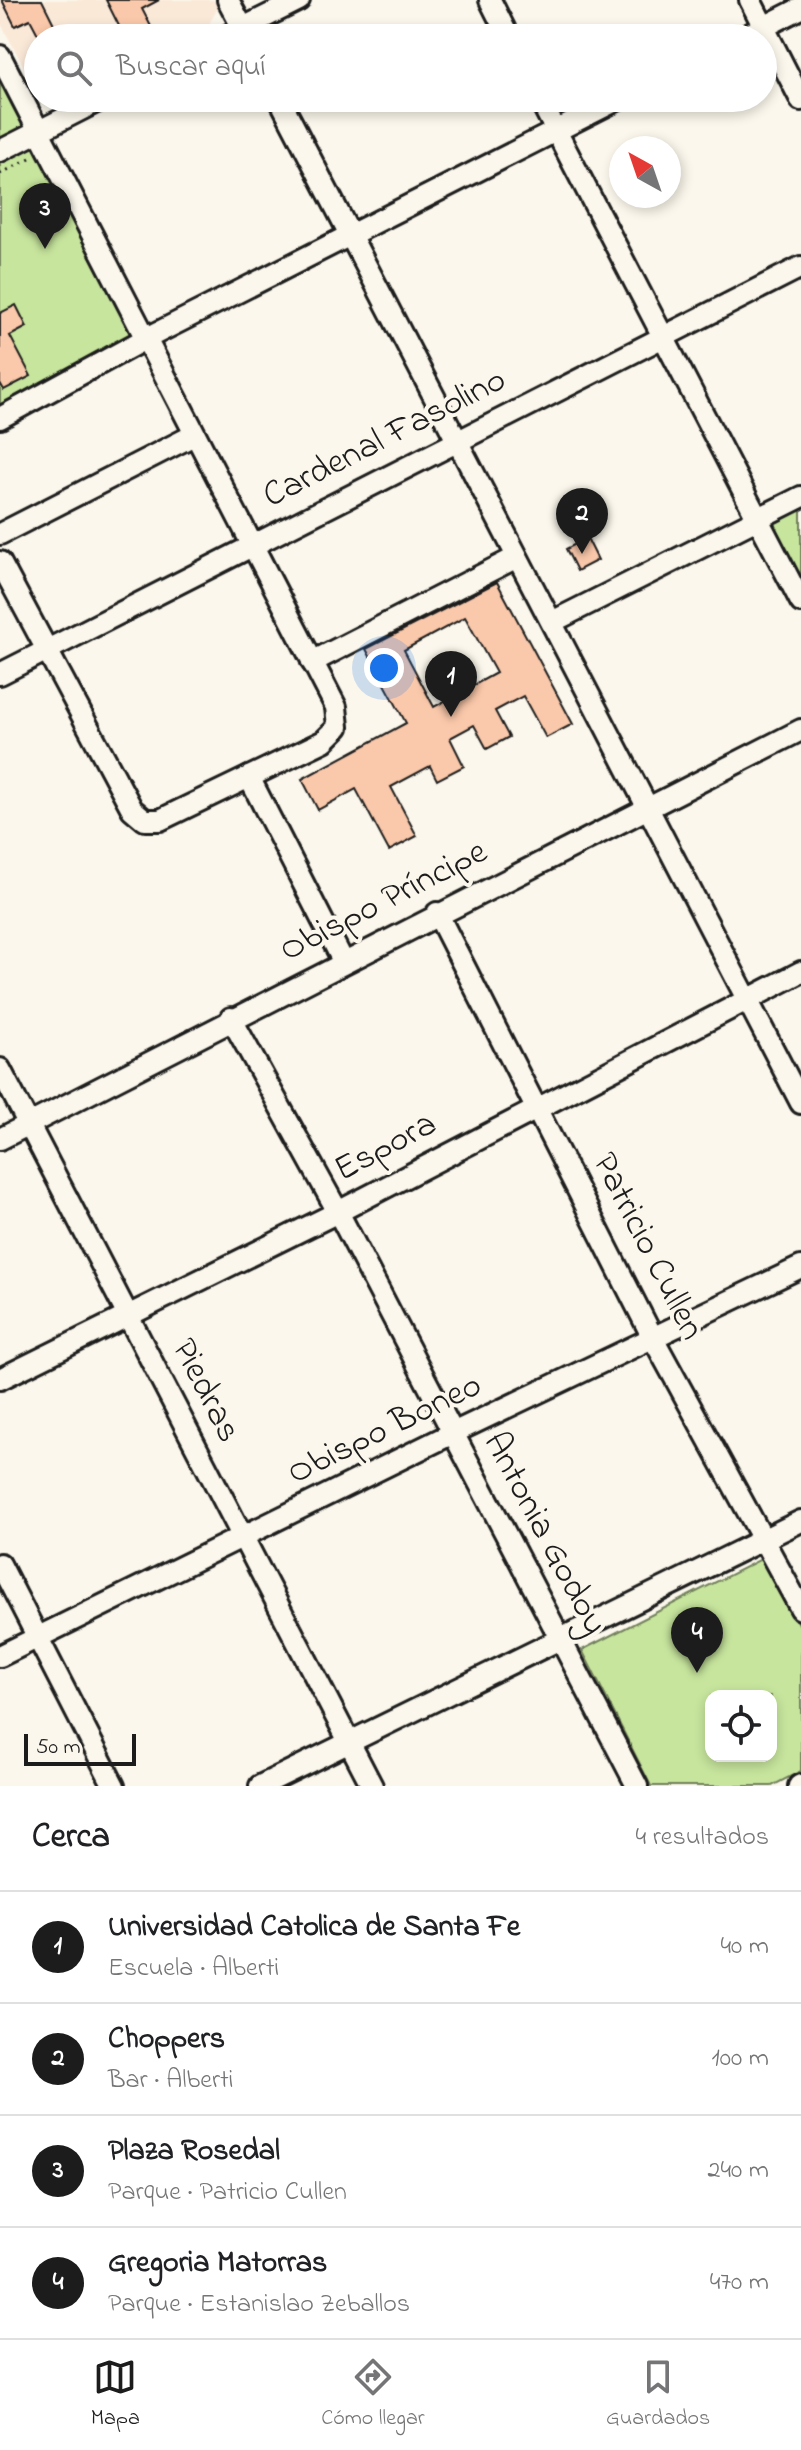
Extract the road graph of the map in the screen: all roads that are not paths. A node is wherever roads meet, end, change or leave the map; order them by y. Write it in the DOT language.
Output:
graph roads {
  1 [pos="228,0"];
  2 [pos="299,0"];
  3 [pos="490,0"];
  4 [pos="750,0"];
  5 [pos="801,8"];
  6 [pos="240,24"];
  7 [pos="260,24"];
  8 [pos="502,24"];
  9 [pos="762,24"];
  10 [pos="769,24"];
  11 [pos="777,54"];
  12 [pos="0,56"];
  13 [pos="801,100"];
  14 [pos="24,101"];
  15 [pos="30,112"];
  16 [pos="77,112"];
  17 [pos="286,112"];
  18 [pos="546,112"];
  19 [pos="593,112"];
  20 [pos="556,130"];
  21 [pos="40,131"];
  22 [pos="0,151"];
  23 [pos="351,235"];
  24 [pos="801,267"];
  25 [pos="663,337"];
  26 [pos="145,339"];
  27 [pos="0,418"];
  28 [pos="194,435"];
  29 [pos="456,442"];
  30 [pos="801,497"];
  31 [pos="758,519"];
  32 [pos="0,534"];
  33 [pos="251,544"];
  34 [pos="517,557"];
  35 [pos="0,562"];
  36 [pos="801,602"];
  37 [pos="552,622"];
  38 [pos="47,650"];
  39 [pos="312,662"];
  40 [pos="0,674"];
  41 [pos="801,730"];
  42 [pos="249,777"];
  43 [pos="646,807"];
  44 [pos="437,913"];
  45 [pos="343,961"];
  46 [pos="801,972"];
  47 [pos="751,1000"];
  48 [pos="231,1018"];
  49 [pos="0,1069"];
  50 [pos="801,1103"];
  51 [pos="539,1107"];
  52 [pos="29,1124"];
  53 [pos="0,1139"];
  54 [pos="338,1212"];
  55 [pos="801,1267"];
  56 [pos="128,1316"];
  57 [pos="653,1338"];
  58 [pos="0,1379"];
  59 [pos="453,1433"];
  60 [pos="801,1521"];
  61 [pos="243,1538"];
  62 [pos="763,1539"];
  63 [pos="0,1564"];
  64 [pos="801,1609"];
  65 [pos="37,1637"];
  66 [pos="560,1638"];
  67 [pos="0,1656"];
  68 [pos="349,1742"];
  69 [pos="114,1786"];
  70 [pos="260,1786"];
  71 [pos="372,1786"];
  72 [pos="637,1786"];
  1 -- 6 [label="street"];
  2 -- 7 [label="street"];
  3 -- 8 [label="street"];
  4 -- 9 [label="street"];
  5 -- 10 [label="street"];
  11 -- 13 [label="street"];
  12 -- 14 [label="street"];
  15 -- 21 [label="street"];
  16 -- 21 [label="street"];
  17 -- 23 [label="street"];
  18 -- 20 [label="street"];
  19 -- 20 [label="street"];
  20 -- 23 [label="street"];
  20 -- 25 [label="street"];
  21 -- 22 [label="street"];
  21 -- 26 [label="street"];
  23 -- 26 [label="street"];
  23 -- 29 [label="street"];
  24 -- 25 [label="street, Cardenal Fasolino"];
  25 -- 29 [label="street, Cardenal Fasolino"];
  25 -- 31 [label="street"];
  26 -- 27 [label="street"];
  26 -- 28 [label="street"];
  28 -- 32 [label="street"];
  28 -- 33 [label="street"];
  29 -- 33 [label="street, Cardenal Fasolino"];
  29 -- 34 [label="street"];
  30 -- 31 [label="street"];
  31 -- 36 [label="street"];
  31 -- 37 [label="street"];
  33 -- 38 [label="street, Cardenal Fasolino"];
  33 -- 39 [label="street"];
  34 -- 37 [label="street"];
  34 -- 39 [label="street"];
  35 -- 38 [label="street"];
  37 -- 43 [label="street"];
  38 -- 40 [label="street, Cardenal Fasolino"];
  38 -- 42 [label="street"];
  39 -- 42 [label="street"];
  41 -- 43 [label="street, Obispo Príncipe"];
  42 -- 45 [label="street"];
  43 -- 44 [label="street, Obispo Príncipe"];
  43 -- 47 [label="street"];
  44 -- 45 [label="street, Obispo Príncipe"];
  44 -- 51 [label="street, Patricio Cullen"];
  45 -- 48 [label="street, Obispo Príncipe"];
  46 -- 47 [label="street, Espora"];
  47 -- 50 [label="street"];
  47 -- 51 [label="street, Espora"];
  48 -- 52 [label="street, Obispo Príncipe"];
  48 -- 54 [label="street, Antonia Godoy"];
  49 -- 52 [label="street, Piedras"];
  51 -- 54 [label="street, Espora"];
  51 -- 57 [label="street, Patricio Cullen"];
  52 -- 53 [label="street, Obispo Príncipe"];
  52 -- 56 [label="street, Piedras"];
  54 -- 56 [label="street, Espora"];
  54 -- 59 [label="street, Antonia Godoy"];
  55 -- 57 [label="street, Obispo Boneo"];
  56 -- 58 [label="street, Espora"];
  56 -- 61 [label="street, Piedras"];
  57 -- 59 [label="street, Obispo Boneo"];
  57 -- 62 [label="street, Patricio Cullen"];
  59 -- 61 [label="street, Obispo Boneo"];
  59 -- 66 [label="street, Antonia Godoy"];
  60 -- 62 [label="street"];
  61 -- 65 [label="street, Obispo Boneo"];
  61 -- 68 [label="street, Piedras"];
  62 -- 64 [label="street, Patricio Cullen"];
  62 -- 66 [label="street"];
  63 -- 65 [label="street"];
  65 -- 67 [label="street, Obispo Boneo"];
  65 -- 69 [label="street"];
  66 -- 68 [label="street"];
  66 -- 72 [label="street, Antonia Godoy"];
  68 -- 70 [label="street"];
  68 -- 71 [label="street, Piedras"];
}
